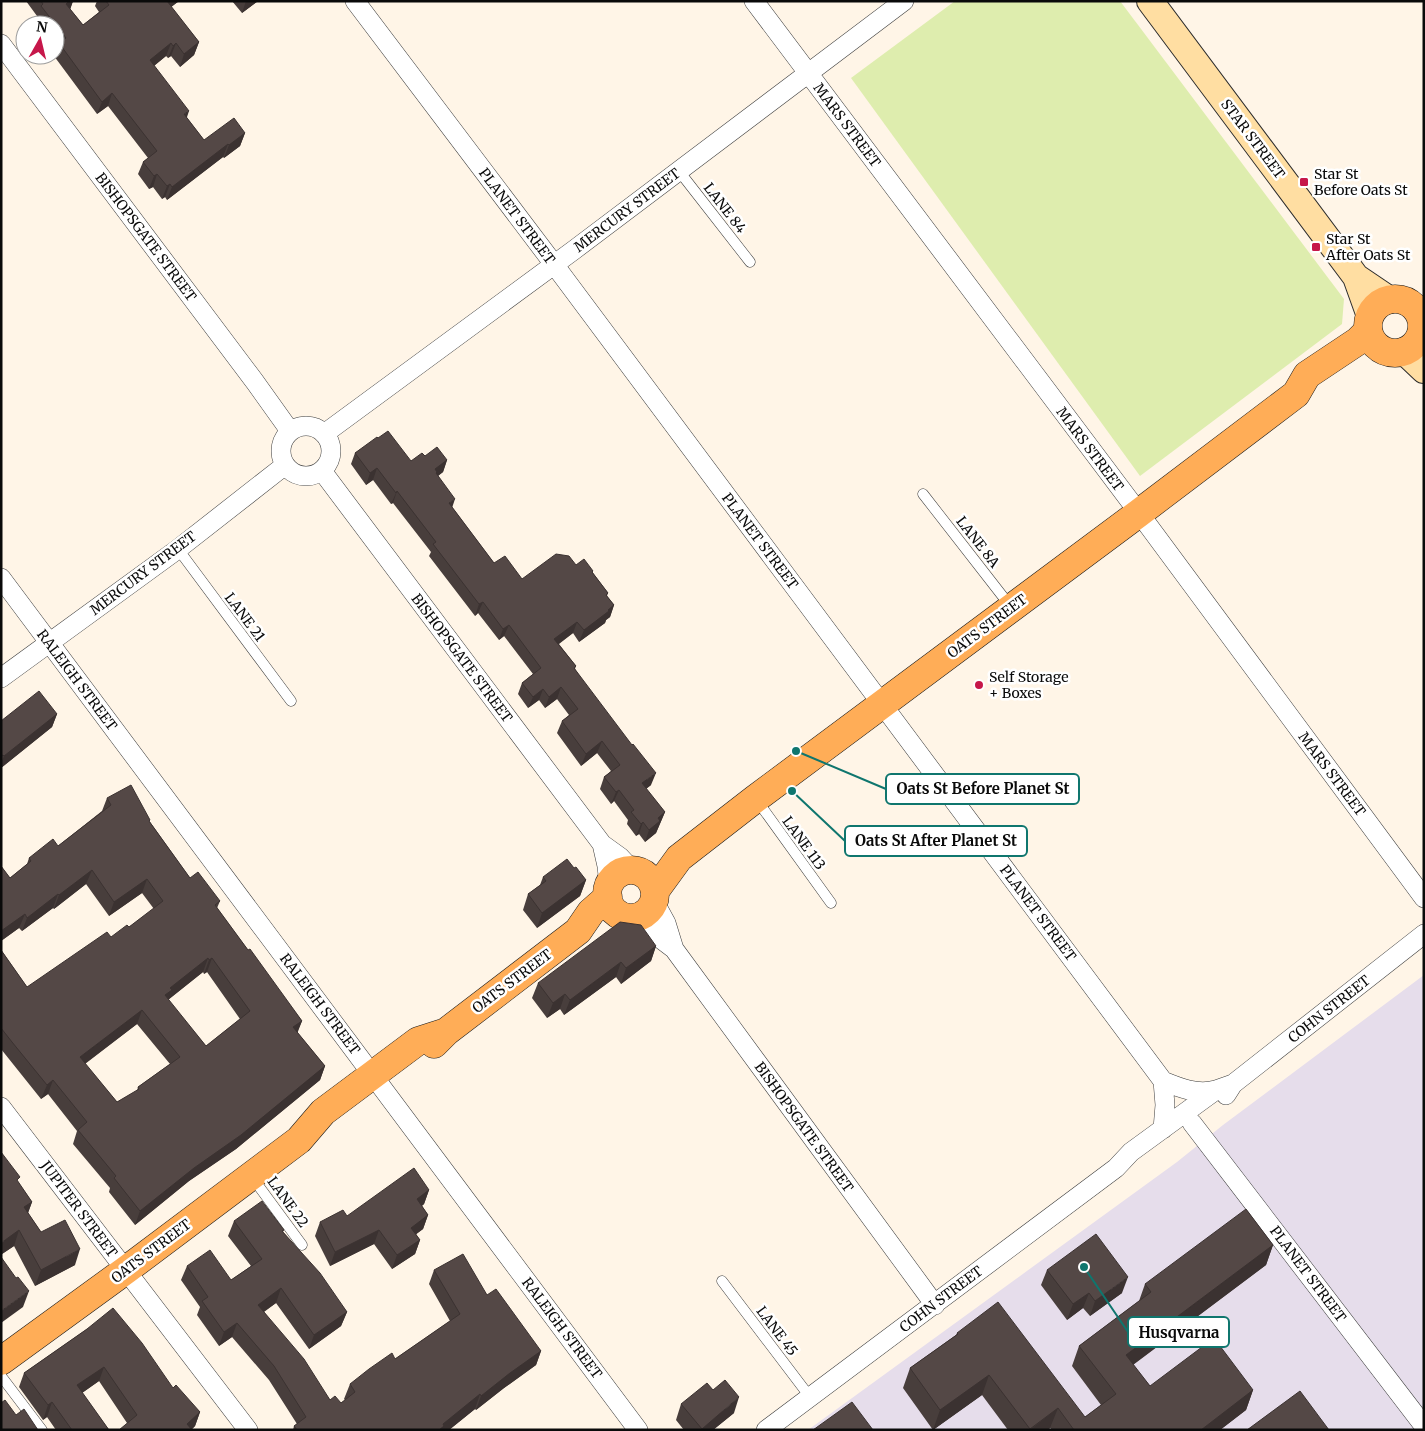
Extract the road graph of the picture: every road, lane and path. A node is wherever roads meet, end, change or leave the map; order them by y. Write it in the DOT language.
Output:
graph roads {
  1 [pos="355,1"];
  2 [pos="754,1"];
  3 [pos="904,1"];
  4 [pos="1150,1"];
  5 [pos="1,44"];
  6 [pos="808,73"];
  7 [pos="679,170"];
  8 [pos="750,262"];
  9 [pos="553,264"];
  10 [pos="1390,307"];
  11 [pos="1413,341"];
  12 [pos="1424,370"];
  13 [pos="1296,394"];
  14 [pos="290,431"];
  15 [pos="324,434"];
  16 [pos="284,466"];
  17 [pos="322,472"];
  18 [pos="923,494"];
  19 [pos="1139,513"];
  20 [pos="178,548"];
  21 [pos="1,578"];
  22 [pos="1012,607"];
  23 [pos="49,642"];
  24 [pos="1,678"];
  25 [pos="291,701"];
  26 [pos="882,704"];
  27 [pos="755,798"];
  28 [pos="602,844"];
  29 [pos="645,883"];
  30 [pos="1424,898"];
  31 [pos="831,903"];
  32 [pos="617,904"];
  33 [pos="1424,934"];
  34 [pos="674,949"];
  35 [pos="1163,1081"];
  36 [pos="378,1082"];
  37 [pos="1224,1087"];
  38 [pos="1,1106"];
  39 [pos="1192,1122"];
  40 [pos="1163,1129"];
  41 [pos="1116,1168"];
  42 [pos="252,1176"];
  43 [pos="302,1245"];
  44 [pos="126,1270"];
  45 [pos="722,1281"];
  46 [pos="934,1305"];
  47 [pos="1,1361"];
  48 [pos="1,1376"];
  49 [pos="810,1397"];
  50 [pos="1424,1426"];
  51 [pos="42,1430"];
  52 [pos="248,1430"];
  53 [pos="638,1430"];
  54 [pos="766,1430"];
  1 -- 9 [label="street, PLANET STREET"];
  2 -- 6 [label="street, MARS STREET"];
  3 -- 6 [label="street, MERCURY STREET"];
  4 -- 10 [label="street, STAR STREET"];
  5 -- 14 [label="street, BISHOPSGATE STREET"];
  6 -- 7 [label="street, MERCURY STREET"];
  6 -- 19 [label="street, MARS STREET"];
  7 -- 8 [label="lane, LANE 84"];
  7 -- 9 [label="street, MERCURY STREET"];
  9 -- 15 [label="street, MERCURY STREET"];
  9 -- 26 [label="street, PLANET STREET"];
  10 -- 11 [label="main road"];
  10 -- 11 [label="main road"];
  10 -- 13 [label="main road, OATS STREET"];
  11 -- 12 [label="street"];
  11 -- 13 [label="main road, OATS STREET"];
  13 -- 19 [label="main road, OATS STREET"];
  14 -- 15 [label="street"];
  14 -- 16 [label="street"];
  15 -- 17 [label="street"];
  16 -- 17 [label="street"];
  16 -- 20 [label="street, MERCURY STREET"];
  17 -- 28 [label="street, BISHOPSGATE STREET"];
  18 -- 22 [label="lane, LANE 8A"];
  19 -- 22 [label="main road, OATS STREET"];
  19 -- 30 [label="street, MARS STREET"];
  20 -- 23 [label="street, MERCURY STREET"];
  20 -- 25 [label="lane, LANE 21"];
  21 -- 23 [label="street, RALEIGH STREET"];
  22 -- 26 [label="main road, OATS STREET"];
  23 -- 24 [label="street, MERCURY STREET"];
  23 -- 36 [label="street, RALEIGH STREET"];
  26 -- 27 [label="main road, OATS STREET"];
  26 -- 35 [label="street, PLANET STREET"];
  27 -- 29 [label="main road, OATS STREET"];
  27 -- 31 [label="lane, LANE 113"];
  28 -- 29 [label="street, BISHOPSGATE STREET"];
  28 -- 32 [label="street, BISHOPSGATE STREET"];
  29 -- 32 [label="main road"];
  29 -- 32 [label="main road"];
  29 -- 34 [label="street, BISHOPSGATE STREET"];
  32 -- 34 [label="street, BISHOPSGATE STREET"];
  32 -- 36 [label="main road, OATS STREET"];
  33 -- 37 [label="street, COHN STREET"];
  34 -- 46 [label="street, BISHOPSGATE STREET"];
  35 -- 37 [label="street"];
  35 -- 40 [label="street"];
  36 -- 42 [label="main road, OATS STREET"];
  36 -- 53 [label="street, RALEIGH STREET"];
  37 -- 39 [label="street, COHN STREET"];
  37 -- 40 [label="street, COHN STREET"];
  38 -- 44 [label="street, JUPITER STREET"];
  39 -- 41 [label="street, COHN STREET"];
  39 -- 50 [label="street, PLANET STREET"];
  40 -- 41 [label="street, COHN STREET"];
  41 -- 46 [label="street, COHN STREET"];
  42 -- 43 [label="lane, LANE 22"];
  42 -- 44 [label="main road, OATS STREET"];
  44 -- 47 [label="main road, OATS STREET"];
  44 -- 52 [label="street, JUPITER STREET"];
  45 -- 49 [label="lane, LANE 45"];
  46 -- 49 [label="street, COHN STREET"];
  48 -- 51 [label="lane"];
  49 -- 54 [label="street, COHN STREET"];
}
